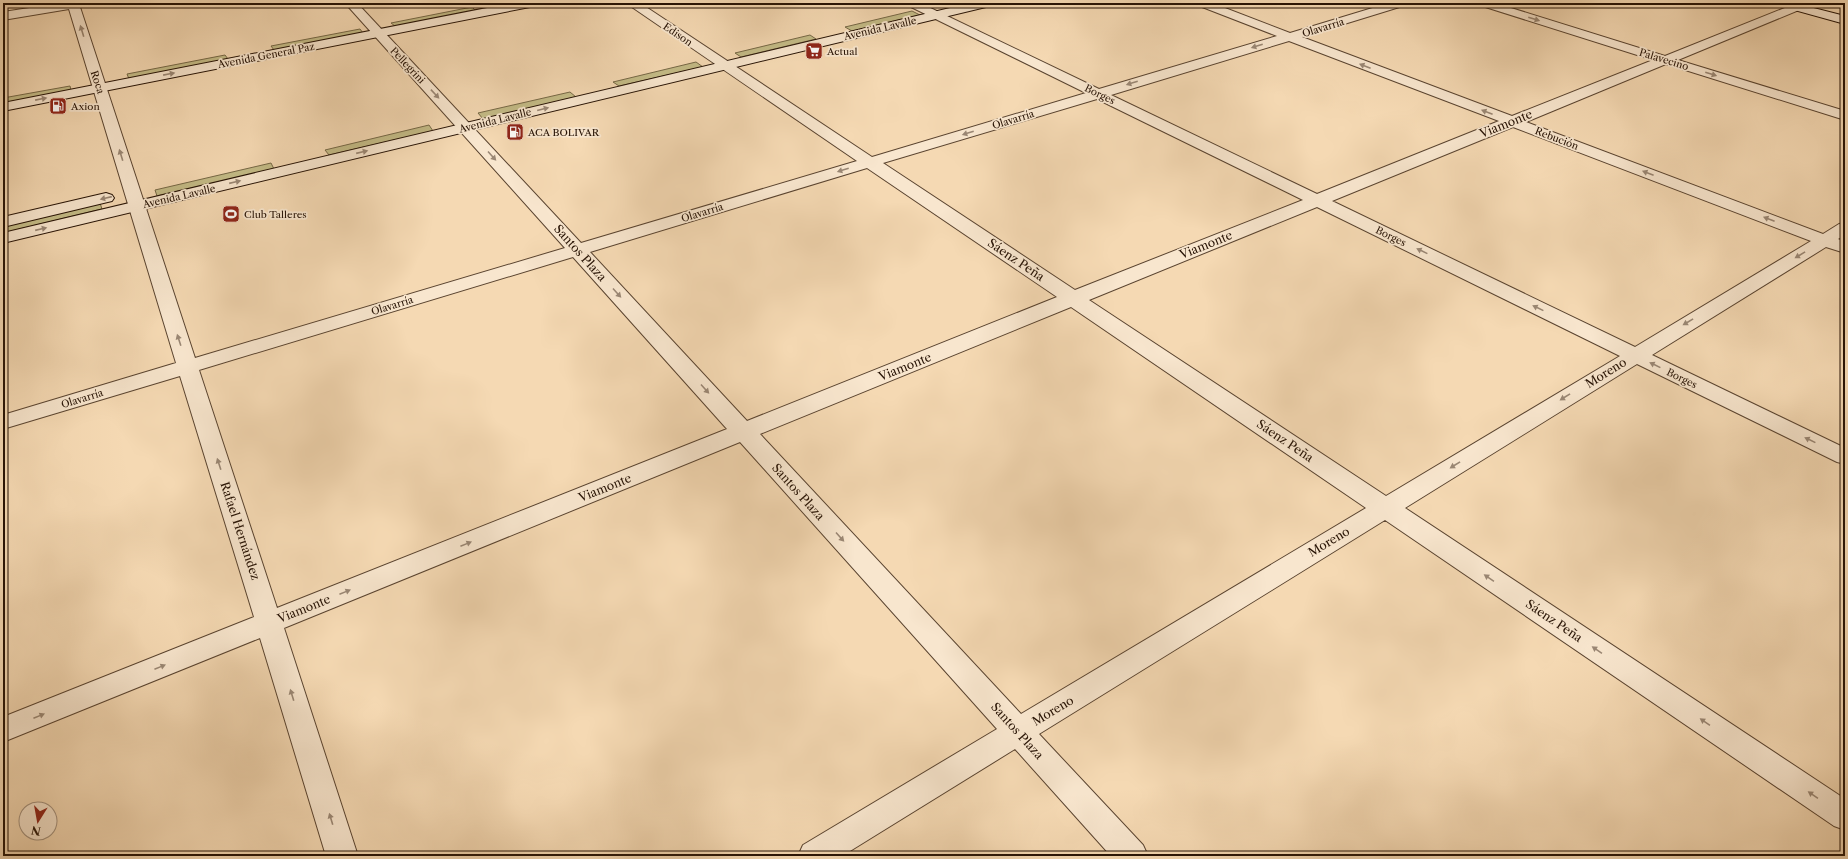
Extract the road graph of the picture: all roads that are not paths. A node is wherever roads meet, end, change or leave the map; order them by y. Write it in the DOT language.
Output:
graph roads {
  1 [pos="352,3"];
  2 [pos="482,3"];
  3 [pos="530,3"];
  4 [pos="632,3"];
  5 [pos="986,3"];
  6 [pos="1201,3"];
  7 [pos="1402,3"];
  8 [pos="1483,3"];
  9 [pos="77,4"];
  10 [pos="1798,4"];
  11 [pos="915,5"];
  12 [pos="936,9"];
  13 [pos="1845,14"];
  14 [pos="3,16"];
  15 [pos="1845,20"];
  16 [pos="375,28"];
  17 [pos="1290,37"];
  18 [pos="718,60"];
  19 [pos="1666,60"];
  20 [pos="98,82"];
  21 [pos="1098,94"];
  22 [pos="3,95"];
  23 [pos="3,107"];
  24 [pos="1845,116"];
  25 [pos="440,119"];
  26 [pos="460,121"];
  27 [pos="1513,122"];
  28 [pos="870,162"];
  29 [pos="139,195"];
  30 [pos="1317,200"];
  31 [pos="3,222"];
  32 [pos="3,238"];
  33 [pos="1838,239"];
  34 [pos="577,250"];
  35 [pos="1073,299"];
  36 [pos="1635,355"];
  37 [pos="188,367"];
  38 [pos="3,422"];
  39 [pos="744,432"];
  40 [pos="1845,457"];
  41 [pos="1385,508"];
  42 [pos="269,623"];
  43 [pos="3,730"];
  44 [pos="1018,732"];
  45 [pos="1845,816"];
  46 [pos="342,856"];
  47 [pos="814,856"];
  48 [pos="1132,856"];
  1 -- 16 [label="street, Pellegrini"];
  2 -- 16 [label="street, Avenida General Paz"];
  3 -- 16 [label="street, Avenida General Paz"];
  4 -- 18 [label="street, Edison"];
  5 -- 12 [label="street, Avenida Lavalle"];
  6 -- 17 [label="street, Rebución"];
  7 -- 17 [label="street, Olavarría"];
  8 -- 19 [label="street, Palavecino, one-way"];
  9 -- 14 [label="street"];
  20 -- 9 [label="street, Roca, one-way"];
  10 -- 13 [label="street"];
  10 -- 15 [label="street"];
  10 -- 19 [label="street, Viamonte"];
  11 -- 12 [label="street, Avenida Lavalle"];
  11 -- 18 [label="street, Avenida Lavalle"];
  12 -- 18 [label="street, Avenida Lavalle"];
  12 -- 21 [label="street, Borges"];
  16 -- 20 [label="street, Avenida General Paz"];
  16 -- 26 [label="street, Pellegrini, one-way"];
  17 -- 21 [label="street, Olavarría, one-way"];
  27 -- 17 [label="street, Rebución, one-way"];
  18 -- 26 [label="street, Avenida Lavalle"];
  18 -- 28 [label="street, Sáenz Peña"];
  19 -- 24 [label="street, Palavecino, one-way"];
  19 -- 27 [label="street, Viamonte"];
  20 -- 22 [label="street, Avenida General Paz"];
  23 -- 20 [label="street, Avenida General Paz, one-way"];
  29 -- 20 [label="street, Roca, one-way"];
  21 -- 28 [label="street, Olavarría, one-way"];
  21 -- 30 [label="street, Borges"];
  25 -- 26 [label="street, Avenida Lavalle"];
  29 -- 26 [label="street, Avenida Lavalle, one-way"];
  26 -- 34 [label="street, Santos Plaza, one-way"];
  27 -- 30 [label="street, Viamonte"];
  33 -- 27 [label="street, Rebución, one-way"];
  28 -- 34 [label="street, Olavarría, one-way"];
  28 -- 35 [label="street, Sáenz Peña"];
  29 -- 31 [label="street, Avenida Lavalle, one-way"];
  32 -- 29 [label="street, Avenida Lavalle, one-way"];
  37 -- 29 [label="street, Rafael Hernández, one-way"];
  30 -- 35 [label="street, Viamonte"];
  36 -- 30 [label="street, Borges, one-way"];
  33 -- 36 [label="street, Moreno, one-way"];
  34 -- 37 [label="street, Olavarría"];
  34 -- 39 [label="street, Santos Plaza, one-way"];
  35 -- 39 [label="street, Viamonte"];
  35 -- 41 [label="street, Sáenz Peña"];
  40 -- 36 [label="street, Borges, one-way"];
  36 -- 41 [label="street, Moreno, one-way"];
  37 -- 38 [label="street, Olavarría"];
  42 -- 37 [label="street, Rafael Hernández, one-way"];
  42 -- 39 [label="street, Viamonte, one-way"];
  39 -- 44 [label="street, Santos Plaza, one-way"];
  41 -- 44 [label="street, Moreno"];
  45 -- 41 [label="street, Sáenz Peña, one-way"];
  43 -- 42 [label="street, Viamonte, one-way"];
  46 -- 42 [label="street, Rafael Hernández, one-way"];
  44 -- 47 [label="street, Moreno"];
  44 -- 48 [label="street, Santos Plaza"];
}
